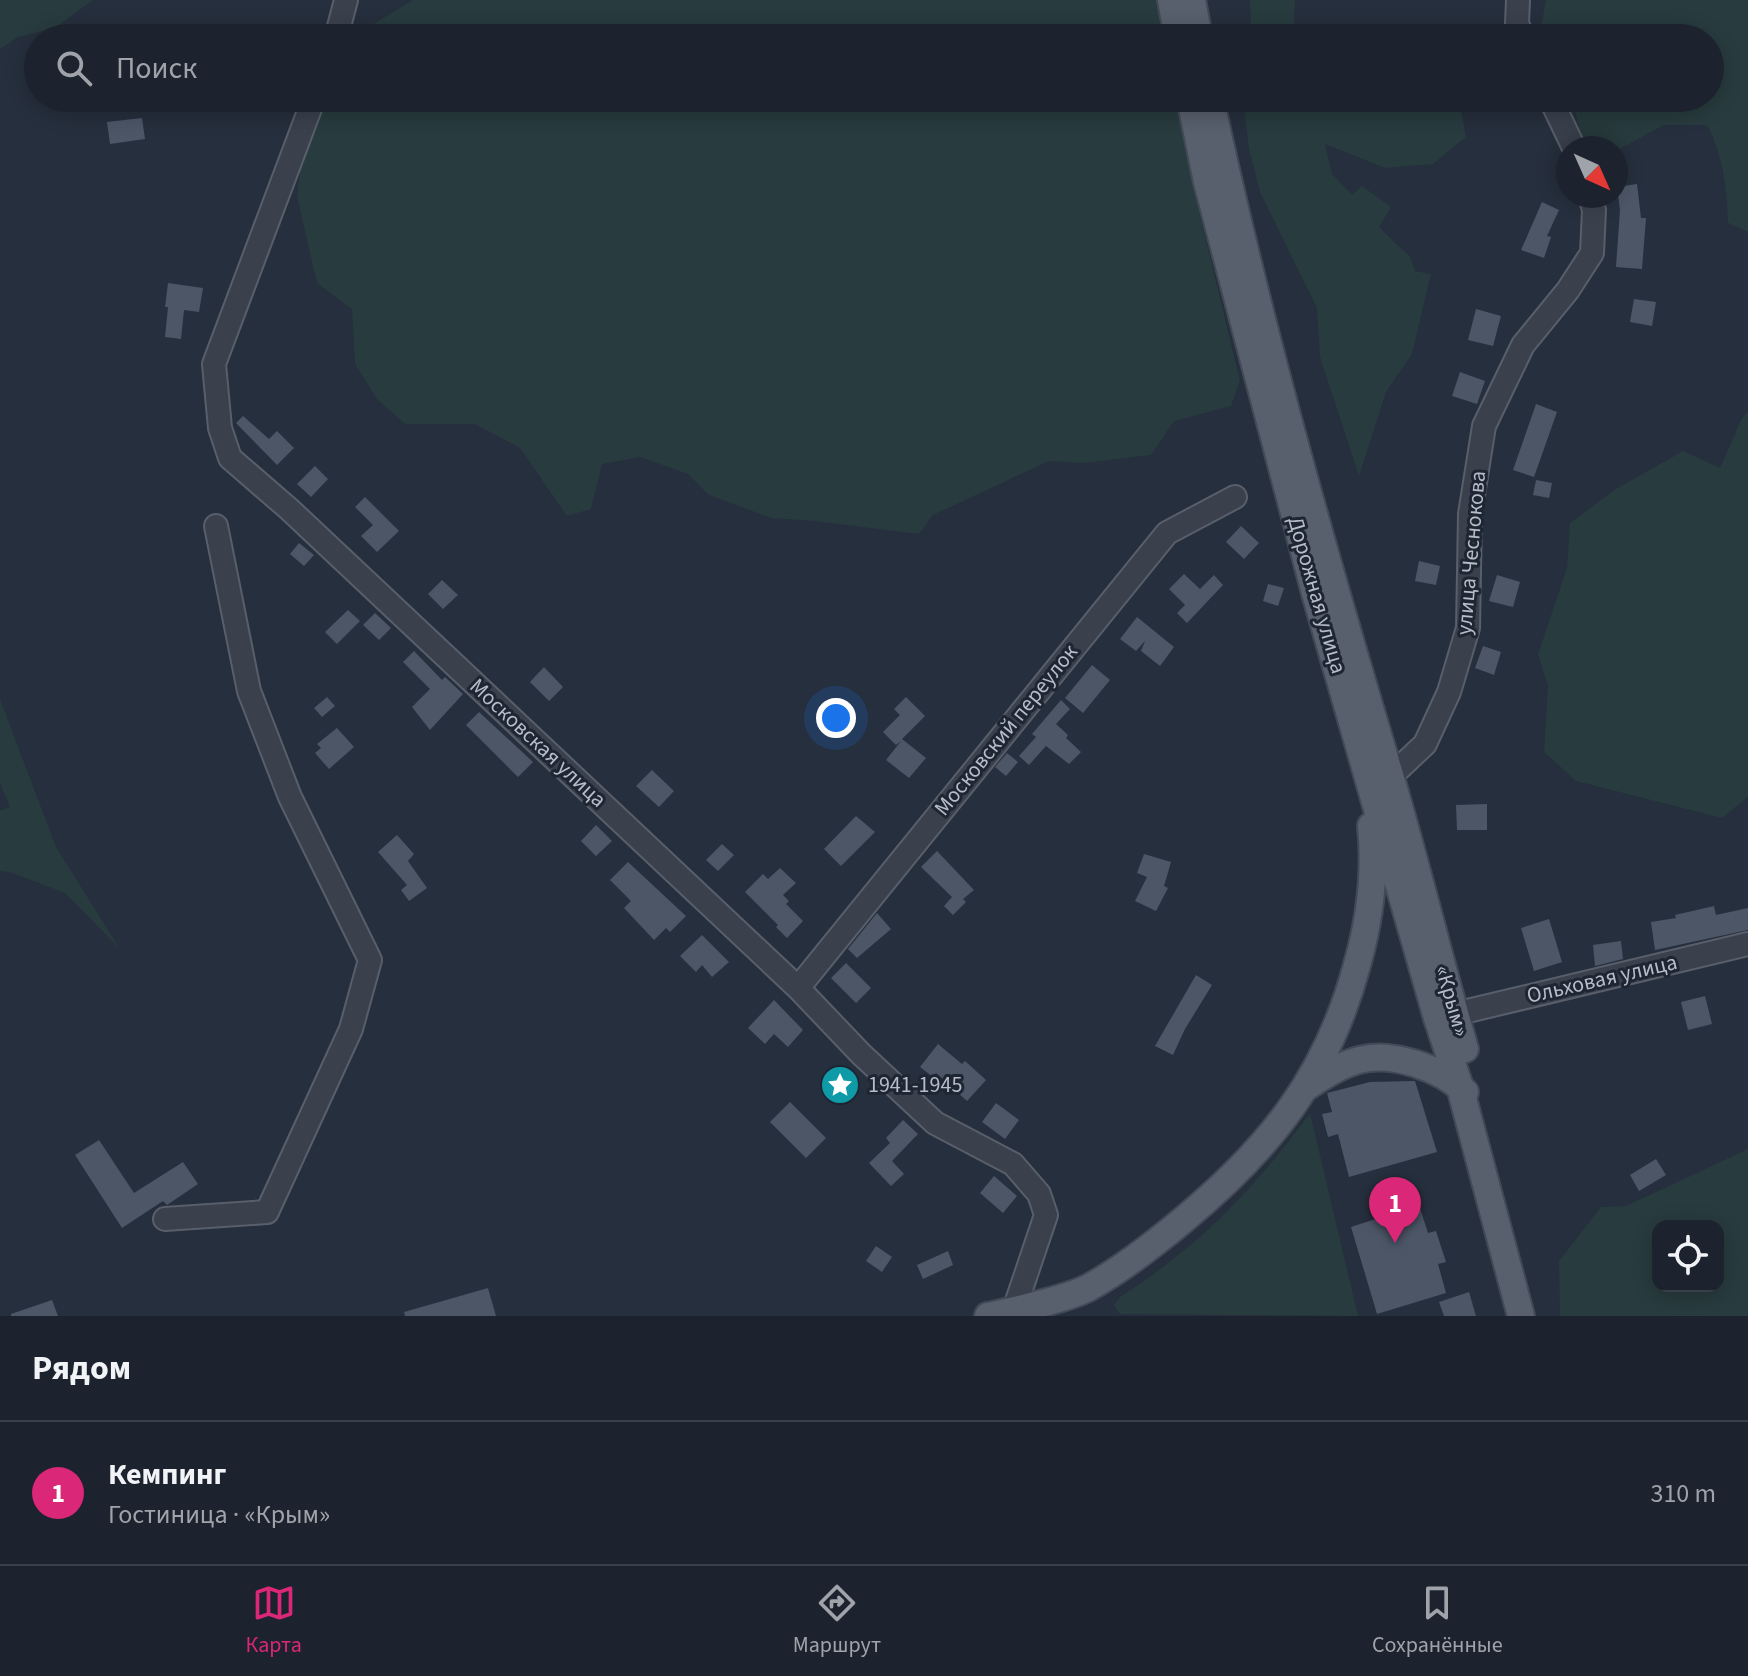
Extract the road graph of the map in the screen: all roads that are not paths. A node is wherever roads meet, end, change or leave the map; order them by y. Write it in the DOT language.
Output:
graph roads {
  1 [pos="346,0"];
  2 [pos="1171,0"];
  3 [pos="1192,0"];
  4 [pos="1518,0"];
  5 [pos="340,24"];
  6 [pos="1175,24"];
  7 [pos="1196,24"];
  8 [pos="1517,24"];
  9 [pos="309,112"];
  10 [pos="1193,112"];
  11 [pos="1213,112"];
  12 [pos="1557,112"];
  13 [pos="1568,136"];
  14 [pos="1593,208"];
  15 [pos="1235,497"];
  16 [pos="216,526"];
  17 [pos="1363,687"];
  18 [pos="1357,734"];
  19 [pos="1390,777"];
  20 [pos="1748,944"];
  21 [pos="798,988"];
  22 [pos="1455,1014"];
  23 [pos="1308,1086"];
  24 [pos="1460,1087"];
  25 [pos="1483,1111"];
  26 [pos="165,1219"];
  27 [pos="1005,1314"];
  28 [pos="1521,1316"];
  29 [pos="1537,1316"];
  1 -- 5 [label="street"];
  2 -- 6 [label="main road"];
  3 -- 7 [label="main road"];
  4 -- 8 [label="street"];
  9 -- 21 [label="street, Московская улица"];
  10 -- 18 [label="main road, Дорожная улица"];
  11 -- 17 [label="main road, Дорожная улица"];
  12 -- 13 [label="street"];
  14 -- 19 [label="street, улица Чеснокова"];
  15 -- 21 [label="street, Московский переулок"];
  16 -- 26 [label="street"];
  17 -- 19 [label="main road, «Крым»"];
  18 -- 23 [label="main road"];
  18 -- 24 [label="main road, Дорожная улица"];
  19 -- 22 [label="main road, «Крым»"];
  20 -- 22 [label="street, Ольховая улица"];
  21 -- 27 [label="street, Московская улица"];
  22 -- 25 [label="main road, «Крым»"];
  23 -- 24 [label="main road"];
  23 -- 27 [label="main road"];
  24 -- 25 [label="main road"];
  24 -- 28 [label="main road"];
  25 -- 29 [label="main road, «Крым»"];
}
